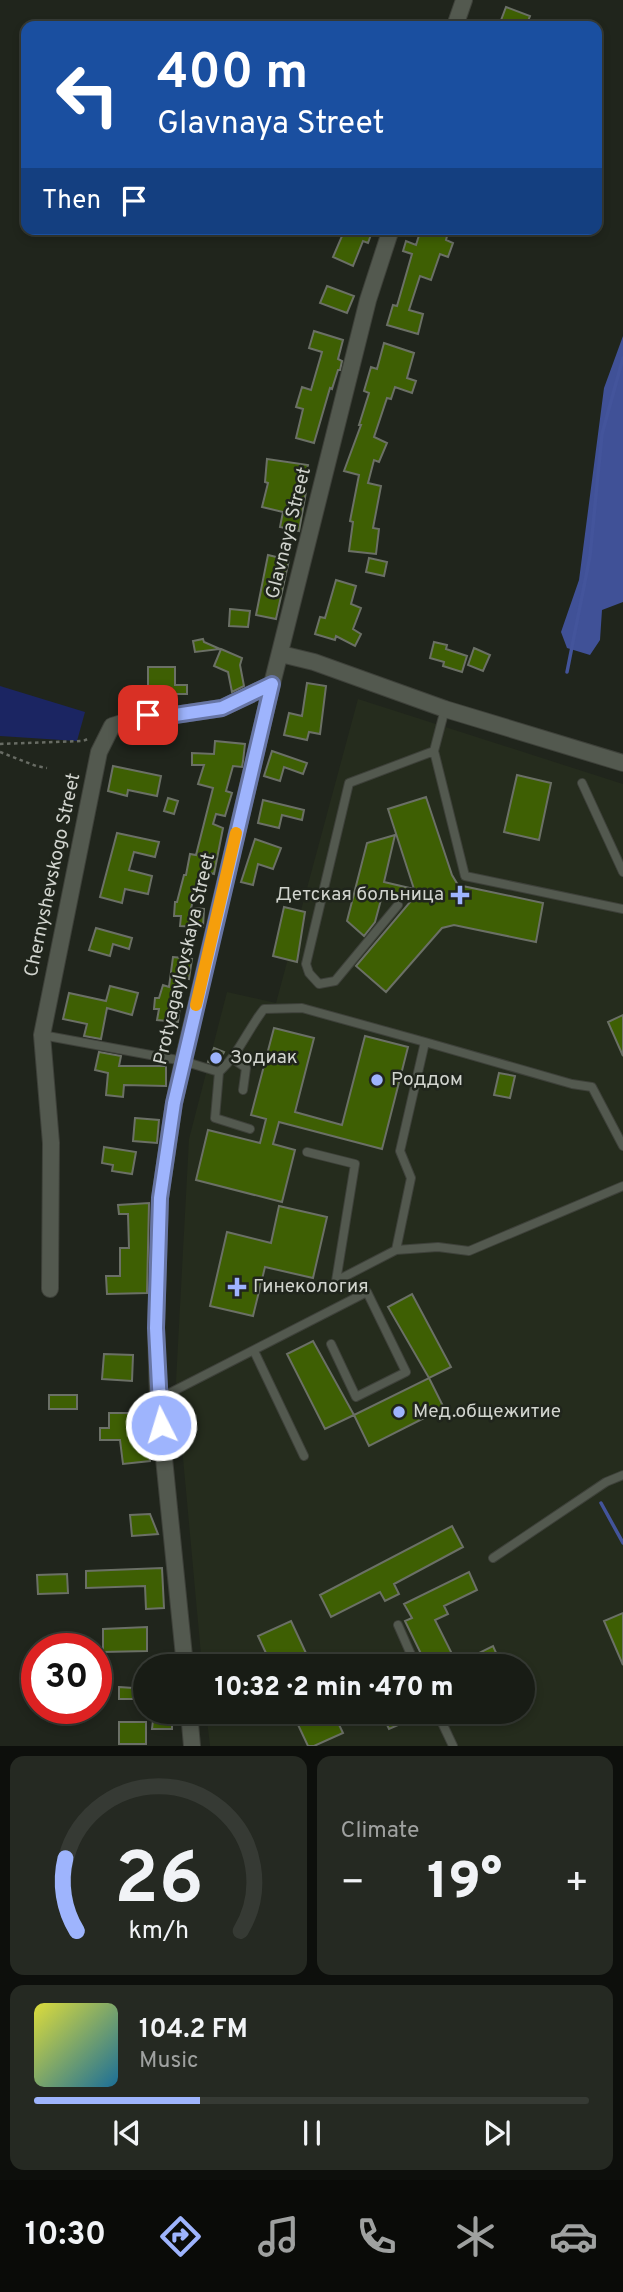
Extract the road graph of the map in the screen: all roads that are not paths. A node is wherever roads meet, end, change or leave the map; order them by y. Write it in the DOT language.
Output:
graph roads {
  1 [pos="464,0"];
  2 [pos="457,21"];
  3 [pos="389,235"];
  4 [pos="281,654"];
  5 [pos="272,684"];
  6 [pos="445,709"];
  7 [pos="435,751"];
  8 [pos="623,763"];
  9 [pos="582,783"];
  10 [pos="623,872"];
  11 [pos="398,905"];
  12 [pos="623,909"];
  13 [pos="42,1035"];
  14 [pos="425,1042"];
  15 [pos="233,1059"];
  16 [pos="183,1061"];
  17 [pos="219,1072"];
  18 [pos="243,1090"];
  19 [pos="250,1129"];
  20 [pos="623,1146"];
  21 [pos="307,1152"];
  22 [pos="623,1186"];
  23 [pos="396,1250"];
  24 [pos="50,1289"];
  25 [pos="331,1344"];
  26 [pos="254,1351"];
  27 [pos="158,1399"];
  28 [pos="304,1456"];
  29 [pos="623,1475"];
  30 [pos="493,1558"];
  31 [pos="398,1625"];
  32 [pos="184,1654"];
  33 [pos="411,1654"];
  34 [pos="190,1724"];
  35 [pos="443,1724"];
  36 [pos="192,1746"];
  37 [pos="453,1746"];
  1 -- 2 [label="street"];
  3 -- 4 [label="street, Glavnaya Street"];
  4 -- 5 [label="street, Glavnaya Street"];
  4 -- 6 [label="street"];
  5 -- 13 [label="street, Chernyshevskogo Street"];
  5 -- 16 [label="street, Protyagaylovskaya Street"];
  6 -- 7 [label="lane"];
  6 -- 8 [label="street"];
  7 -- 11 [label="lane"];
  7 -- 12 [label="lane"];
  9 -- 10 [label="lane"];
  13 -- 16 [label="lane"];
  13 -- 24 [label="street, Chernyshevskogo Street"];
  14 -- 15 [label="lane"];
  14 -- 20 [label="lane"];
  14 -- 23 [label="lane"];
  15 -- 17 [label="lane"];
  15 -- 18 [label="lane"];
  16 -- 17 [label="lane"];
  16 -- 27 [label="street, Protyagaylovskaya Street"];
  17 -- 19 [label="lane"];
  21 -- 23 [label="lane"];
  22 -- 23 [label="lane"];
  25 -- 26 [label="lane"];
  26 -- 27 [label="lane"];
  26 -- 28 [label="lane"];
  27 -- 32 [label="street, Protyagaylovskaya Street"];
  29 -- 30 [label="lane"];
  31 -- 33 [label="lane"];
  34 -- 36 [label="street"];
  35 -- 37 [label="lane"];
}
